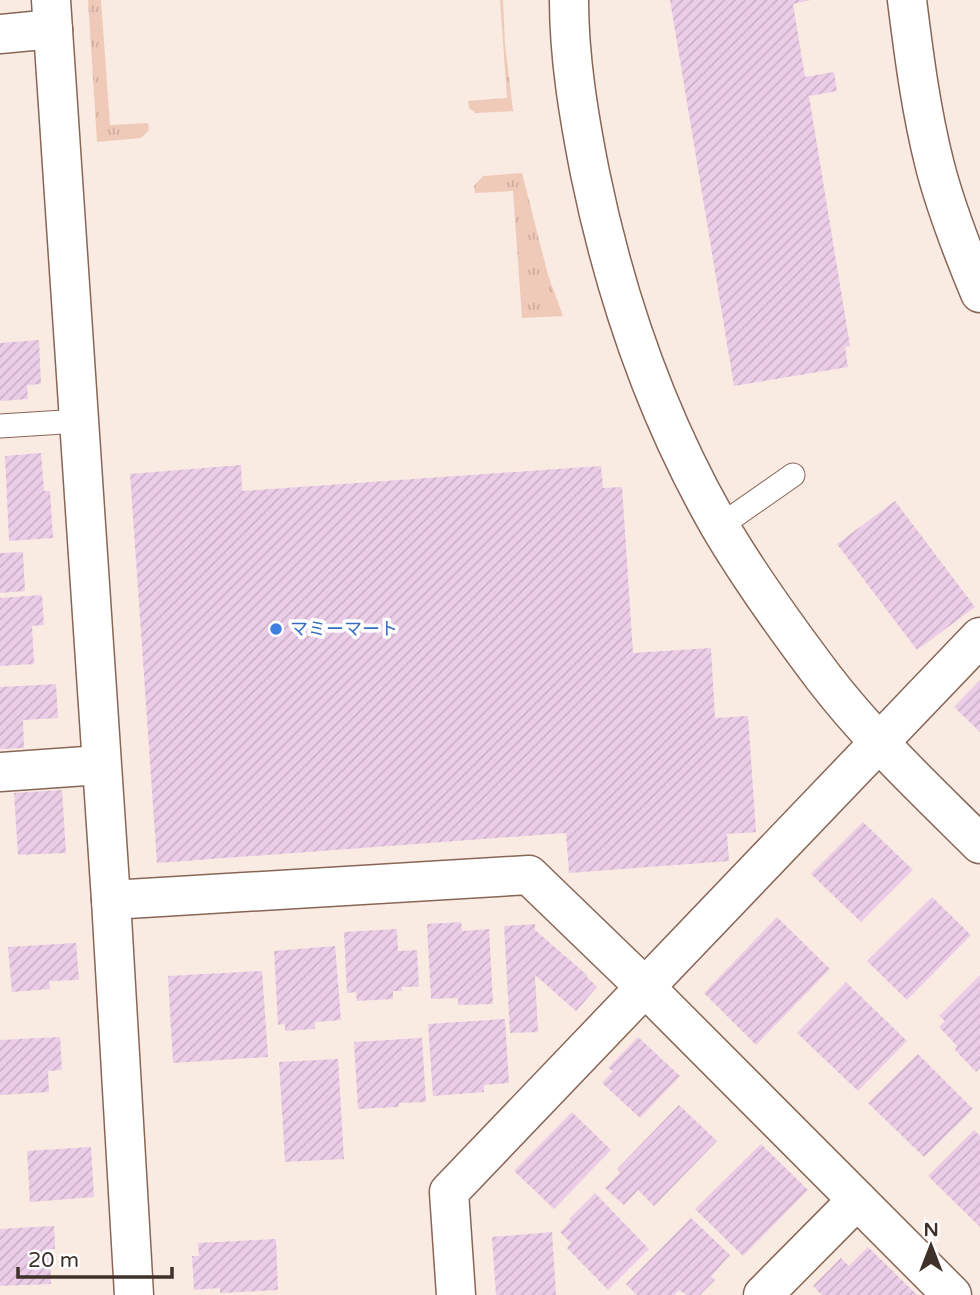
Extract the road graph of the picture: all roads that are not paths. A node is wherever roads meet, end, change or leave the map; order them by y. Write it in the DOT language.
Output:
graph roads {
  1 [pos="569,0"];
  2 [pos="907,0"];
  3 [pos="52,14"];
  4 [pos="0,34"];
  5 [pos="980,293"];
  6 [pos="79,421"];
  7 [pos="0,426"];
  8 [pos="793,475"];
  9 [pos="720,526"];
  10 [pos="980,637"];
  11 [pos="880,742"];
  12 [pos="100,765"];
  13 [pos="0,772"];
  14 [pos="980,844"];
  15 [pos="111,900"];
  16 [pos="646,988"];
  17 [pos="857,1200"];
  18 [pos="134,1295"];
  19 [pos="456,1295"];
  20 [pos="763,1295"];
  21 [pos="952,1295"];
  1 -- 9 [label="street"];
  2 -- 5 [label="street"];
  3 -- 4 [label="street"];
  3 -- 6 [label="street"];
  6 -- 7 [label="lane"];
  6 -- 12 [label="street"];
  8 -- 9 [label="lane"];
  9 -- 11 [label="street"];
  10 -- 11 [label="street"];
  11 -- 14 [label="street"];
  11 -- 16 [label="street"];
  12 -- 13 [label="street"];
  12 -- 15 [label="street"];
  15 -- 16 [label="street"];
  15 -- 18 [label="street"];
  16 -- 17 [label="street"];
  16 -- 19 [label="street"];
  17 -- 20 [label="street"];
  17 -- 21 [label="street"];
}
